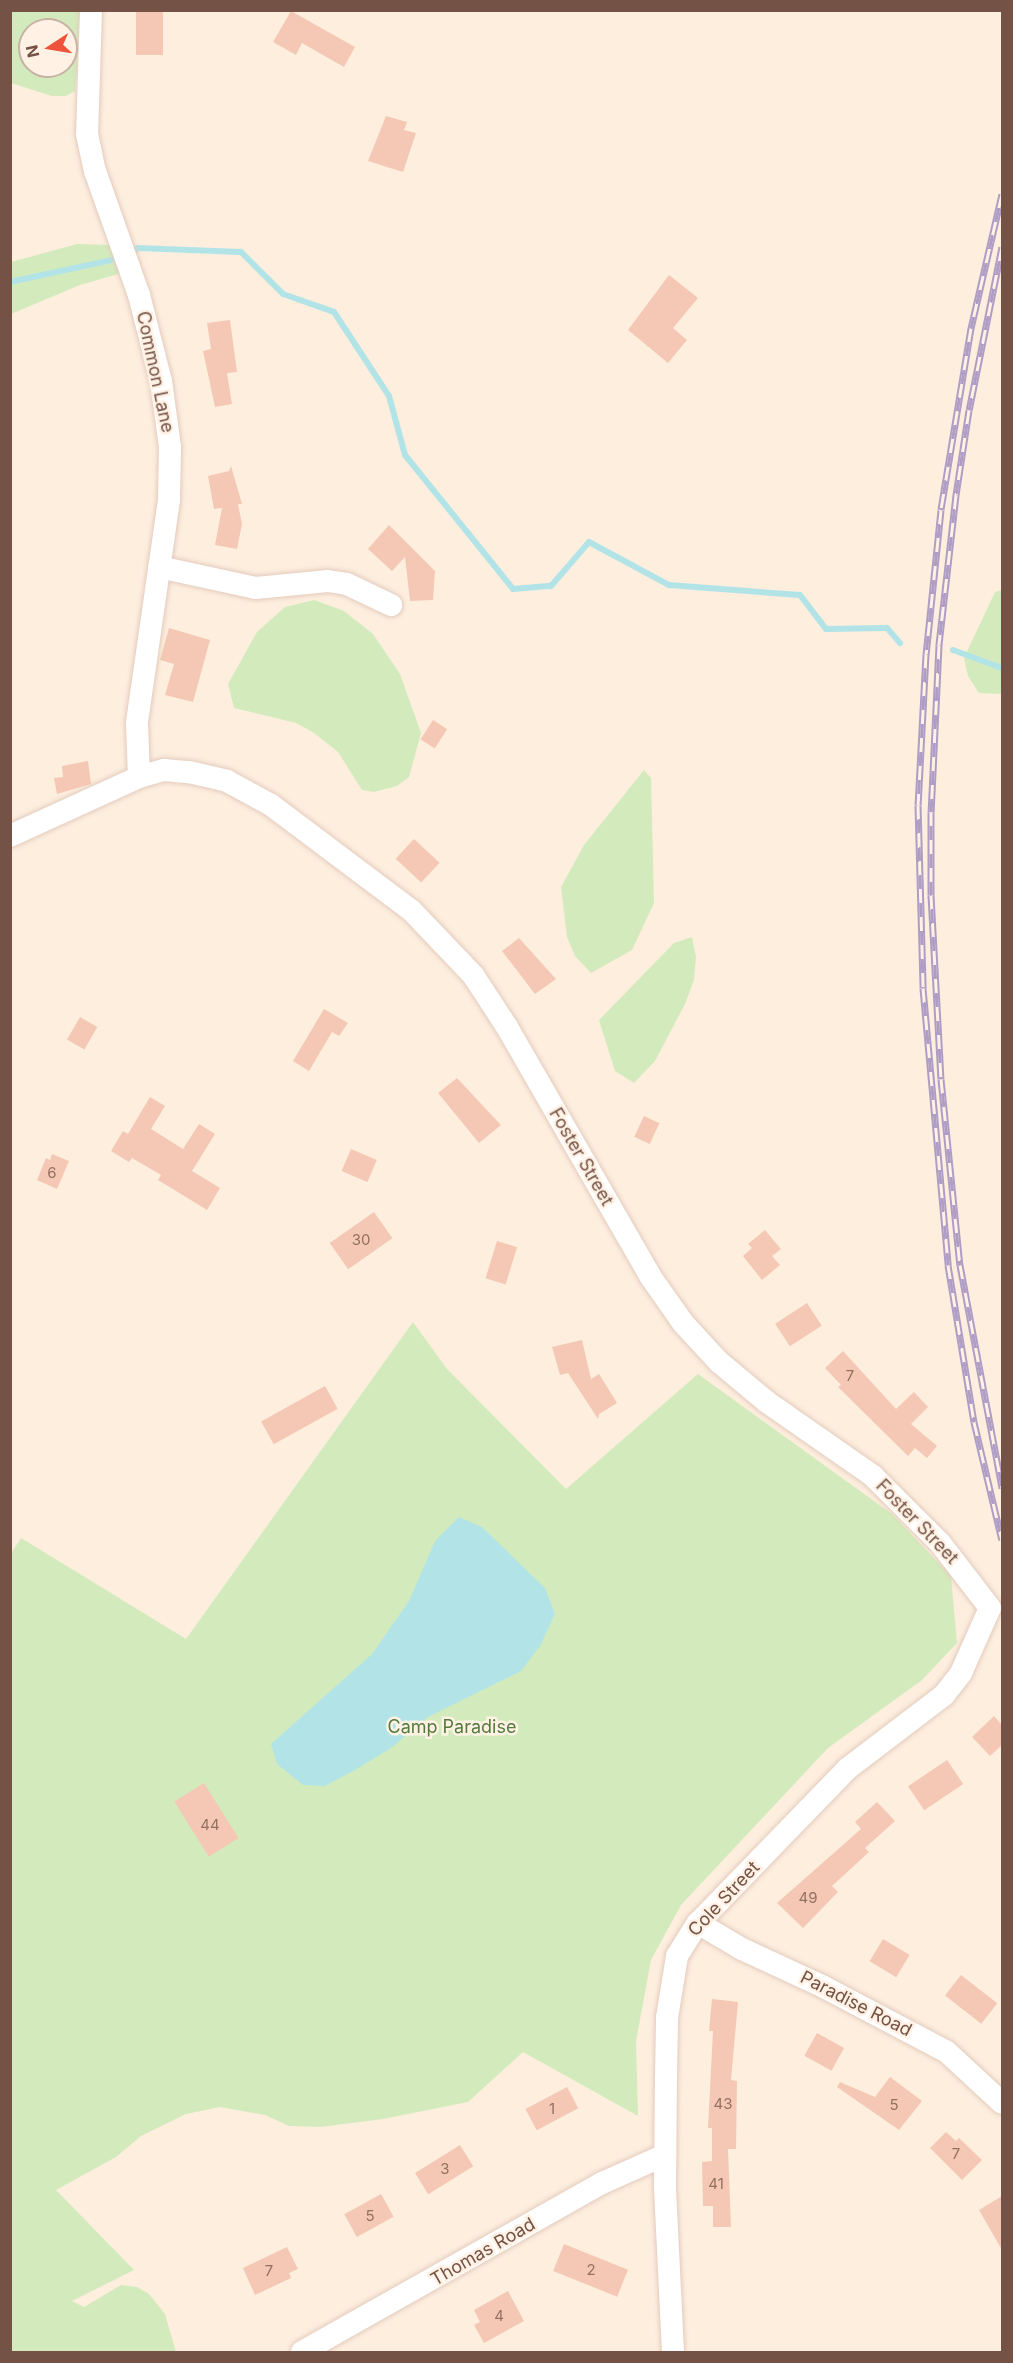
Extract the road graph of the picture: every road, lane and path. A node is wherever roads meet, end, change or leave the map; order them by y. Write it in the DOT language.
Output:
graph roads {
  1 [pos="91,10"];
  2 [pos="159,567"];
  3 [pos="391,605"];
  4 [pos="138,777"];
  5 [pos="10,836"];
  6 [pos="996,1607"];
  7 [pos="698,1923"];
  8 [pos="1002,2103"];
  9 [pos="665,2155"];
  10 [pos="302,2352"];
  11 [pos="673,2352"];
  1 -- 2 [label="street, Common Lane"];
  2 -- 3 [label="street"];
  2 -- 4 [label="street, Common Lane"];
  4 -- 5 [label="street, Foster Street"];
  4 -- 6 [label="street, Foster Street"];
  6 -- 7 [label="street, Cole Street"];
  7 -- 8 [label="street, Paradise Road"];
  7 -- 9 [label="street, Cole Street"];
  9 -- 10 [label="street, Thomas Road"];
  9 -- 11 [label="street, Cole Street"];
}
